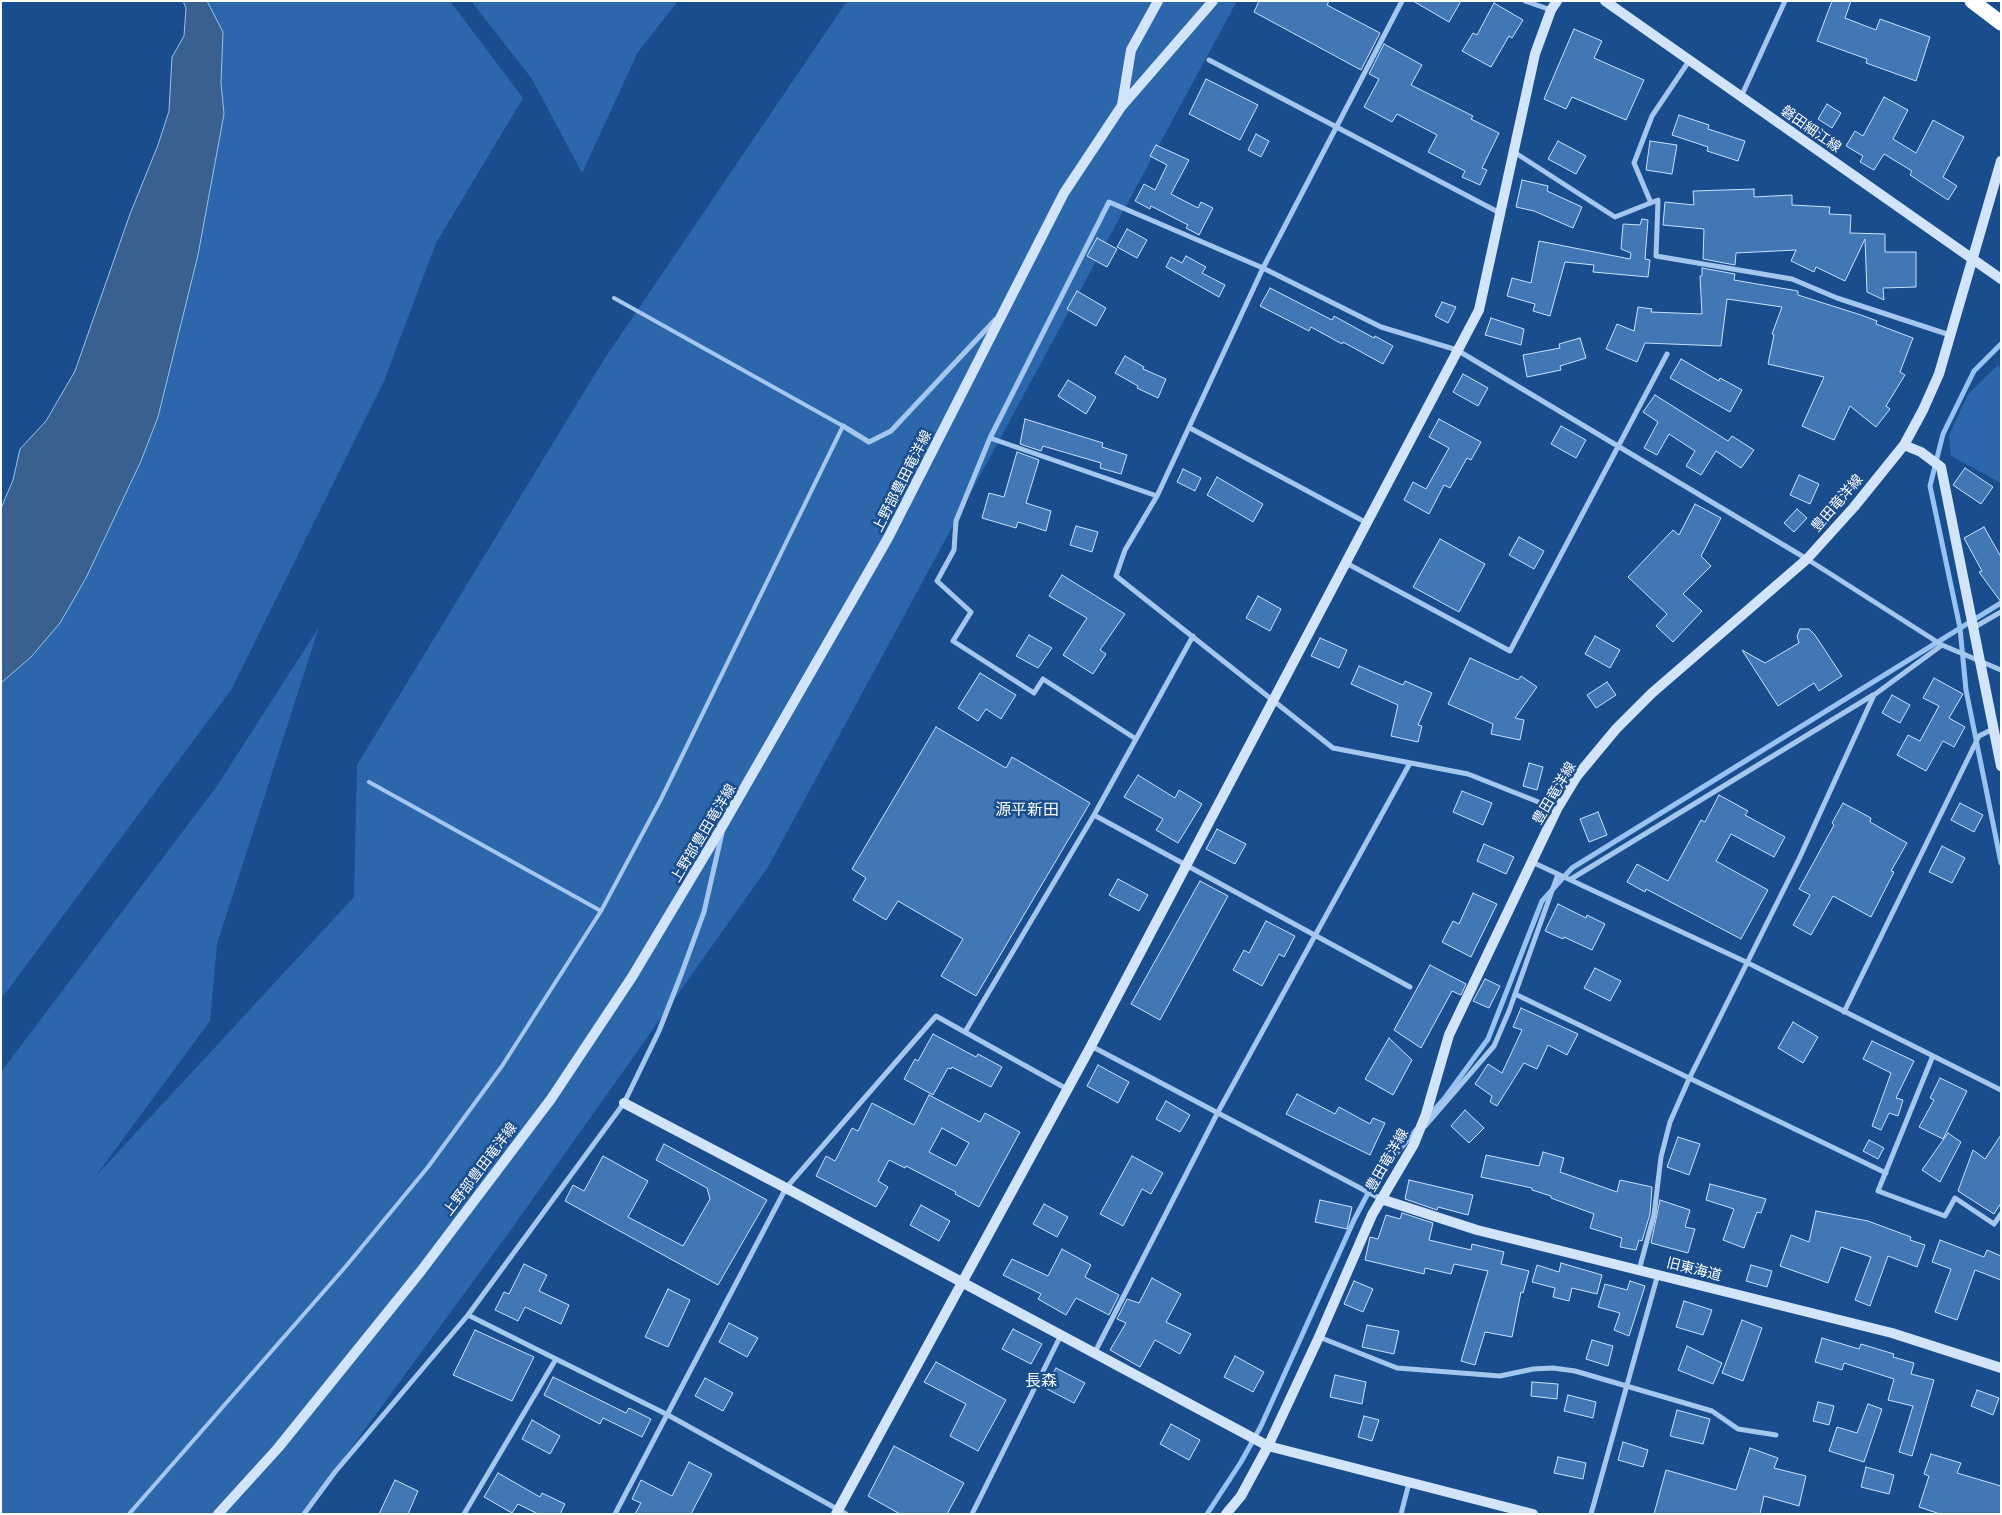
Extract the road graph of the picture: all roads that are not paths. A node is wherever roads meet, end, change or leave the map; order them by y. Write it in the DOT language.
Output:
graph roads {
  1 [pos="1158,1"];
  2 [pos="1213,1"];
  3 [pos="1402,1"];
  4 [pos="1525,1"];
  5 [pos="1605,1"];
  6 [pos="1785,1"];
  7 [pos="1972,1"];
  8 [pos="1554,6"];
  9 [pos="2001,23"];
  10 [pos="1209,60"];
  11 [pos="1689,60"];
  12 [pos="1742,97"];
  13 [pos="1121,107"];
  14 [pos="1338,127"];
  15 [pos="1514,152"];
  16 [pos="2001,161"];
  17 [pos="1651,203"];
  18 [pos="1500,213"];
  19 [pos="1974,258"];
  20 [pos="1263,268"];
  21 [pos="2001,279"];
  22 [pos="614,298"];
  23 [pos="1007,306"];
  24 [pos="1950,335"];
  25 [pos="1457,350"];
  26 [pos="1667,354"];
  27 [pos="843,426"];
  28 [pos="1190,428"];
  29 [pos="990,438"];
  30 [pos="1904,445"];
  31 [pos="1617,446"];
  32 [pos="1157,496"];
  33 [pos="1367,523"];
  34 [pos="1807,559"];
  35 [pos="1346,563"];
  36 [pos="2001,612"];
  37 [pos="1973,629"];
  38 [pos="1193,636"];
  39 [pos="1942,645"];
  40 [pos="1979,659"];
  41 [pos="2001,670"];
  42 [pos="1874,695"];
  43 [pos="1273,699"];
  44 [pos="1993,730"];
  45 [pos="1136,739"];
  46 [pos="1410,763"];
  47 [pos="2001,766"];
  48 [pos="369,782"];
  49 [pos="1557,809"];
  50 [pos="1094,815"];
  51 [pos="724,825"];
  52 [pos="1532,862"];
  53 [pos="1186,865"];
  54 [pos="1558,874"];
  55 [pos="1571,879"];
  56 [pos="601,911"];
  57 [pos="1317,936"];
  58 [pos="1746,962"];
  59 [pos="1410,987"];
  60 [pos="1515,994"];
  61 [pos="1844,1012"];
  62 [pos="966,1032"];
  63 [pos="1090,1046"];
  64 [pos="1932,1058"];
  65 [pos="1689,1078"];
  66 [pos="1067,1089"];
  67 [pos="2001,1090"];
  68 [pos="624,1104"];
  69 [pos="1218,1112"];
  70 [pos="1419,1132"];
  71 [pos="1886,1173"];
  72 [pos="786,1188"];
  73 [pos="1381,1199"];
  74 [pos="2001,1214"];
  75 [pos="1638,1270"];
  76 [pos="1658,1274"];
  77 [pos="960,1282"];
  78 [pos="468,1315"];
  79 [pos="1060,1337"];
  80 [pos="1319,1337"];
  81 [pos="1094,1355"];
  82 [pos="556,1359"];
  83 [pos="2001,1368"];
  84 [pos="1627,1386"];
  85 [pos="668,1415"];
  86 [pos="1776,1434"];
  87 [pos="1268,1446"];
  88 [pos="1409,1483"];
  89 [pos="840,1513"];
  90 [pos="128,1514"];
  91 [pos="218,1514"];
  92 [pos="304,1514"];
  93 [pos="464,1514"];
  94 [pos="615,1514"];
  95 [pos="972,1514"];
  96 [pos="1226,1514"];
  97 [pos="1401,1514"];
  98 [pos="1533,1514"];
  99 [pos="1591,1514"];
  1 -- 13 [label="main road, 上野部豊田竜洋線"];
  2 -- 13 [label="main road, 上野部豊田竜洋線"];
  3 -- 14 [label="street"];
  4 -- 8 [label="street"];
  5 -- 11 [label="main road, 磐田細江線"];
  6 -- 12 [label="street"];
  7 -- 9 [label="highway"];
  8 -- 15 [label="main road"];
  10 -- 14 [label="street"];
  11 -- 12 [label="main road, 磐田細江線"];
  11 -- 17 [label="street"];
  12 -- 19 [label="main road, 磐田細江線"];
  13 -- 23 [label="main road, 上野部豊田竜洋線"];
  14 -- 18 [label="street"];
  14 -- 20 [label="street"];
  15 -- 17 [label="street"];
  15 -- 18 [label="main road"];
  16 -- 19 [label="main road, 豊田竜洋線"];
  17 -- 24 [label="street"];
  18 -- 25 [label="main road"];
  19 -- 21 [label="main road, 磐田細江線"];
  19 -- 24 [label="main road, 豊田竜洋線"];
  20 -- 25 [label="street"];
  20 -- 28 [label="street"];
  20 -- 29 [label="street"];
  22 -- 27 [label="lane"];
  23 -- 27 [label="street"];
  23 -- 51 [label="main road, 上野部豊田竜洋線"];
  24 -- 30 [label="main road, 豊田竜洋線"];
  25 -- 31 [label="street"];
  25 -- 33 [label="main road"];
  26 -- 31 [label="street"];
  27 -- 56 [label="lane"];
  28 -- 32 [label="street"];
  28 -- 33 [label="street"];
  29 -- 32 [label="street"];
  29 -- 45 [label="street"];
  30 -- 34 [label="main road, 豊田竜洋線"];
  30 -- 37 [label="main road"];
  31 -- 34 [label="street"];
  31 -- 35 [label="street"];
  32 -- 38 [label="street"];
  33 -- 35 [label="main road"];
  34 -- 39 [label="street"];
  34 -- 49 [label="main road, 豊田竜洋線"];
  35 -- 43 [label="main road"];
  36 -- 37 [label="street"];
  37 -- 40 [label="main road"];
  38 -- 43 [label="street"];
  38 -- 45 [label="street"];
  39 -- 40 [label="street"];
  39 -- 42 [label="street"];
  40 -- 41 [label="street"];
  40 -- 44 [label="main road"];
  42 -- 55 [label="street"];
  42 -- 58 [label="street"];
  43 -- 46 [label="street"];
  43 -- 53 [label="main road"];
  44 -- 47 [label="main road"];
  44 -- 61 [label="street"];
  45 -- 50 [label="street"];
  46 -- 49 [label="street"];
  46 -- 57 [label="street"];
  48 -- 56 [label="lane"];
  49 -- 52 [label="main road, 豊田竜洋線"];
  50 -- 53 [label="street"];
  50 -- 62 [label="street"];
  51 -- 68 [label="street"];
  51 -- 91 [label="main road, 上野部豊田竜洋線"];
  52 -- 54 [label="street"];
  52 -- 70 [label="main road, 豊田竜洋線"];
  53 -- 57 [label="street"];
  53 -- 63 [label="main road"];
  54 -- 55 [label="street"];
  54 -- 60 [label="street"];
  55 -- 58 [label="street"];
  56 -- 90 [label="lane"];
  57 -- 59 [label="street"];
  57 -- 69 [label="street"];
  58 -- 61 [label="street"];
  58 -- 65 [label="street"];
  60 -- 65 [label="street"];
  60 -- 70 [label="street"];
  61 -- 64 [label="street"];
  62 -- 66 [label="street"];
  62 -- 72 [label="street"];
  63 -- 66 [label="main road"];
  63 -- 69 [label="street"];
  64 -- 67 [label="street"];
  64 -- 71 [label="street"];
  65 -- 71 [label="street"];
  65 -- 75 [label="street"];
  66 -- 77 [label="main road"];
  68 -- 72 [label="main road"];
  68 -- 78 [label="street"];
  69 -- 73 [label="street"];
  69 -- 81 [label="street"];
  70 -- 73 [label="main road, 豊田竜洋線"];
  71 -- 74 [label="street"];
  72 -- 77 [label="main road"];
  72 -- 85 [label="street"];
  73 -- 75 [label="main road, 旧東海道"];
  73 -- 80 [label="main road, 豊田竜洋線"];
  75 -- 76 [label="main road, 旧東海道"];
  76 -- 83 [label="main road, 旧東海道"];
  76 -- 84 [label="street"];
  77 -- 79 [label="main road"];
  77 -- 89 [label="main road"];
  78 -- 82 [label="street"];
  78 -- 92 [label="street"];
  79 -- 81 [label="main road"];
  79 -- 95 [label="street"];
  80 -- 84 [label="street"];
  80 -- 87 [label="main road, 豊田竜洋線"];
  81 -- 87 [label="main road"];
  82 -- 85 [label="street"];
  82 -- 93 [label="street"];
  84 -- 86 [label="street"];
  84 -- 99 [label="street"];
  85 -- 89 [label="street"];
  85 -- 94 [label="street"];
  87 -- 88 [label="main road"];
  87 -- 96 [label="main road, 豊田竜洋線"];
  88 -- 97 [label="street"];
  88 -- 98 [label="main road"];
}
